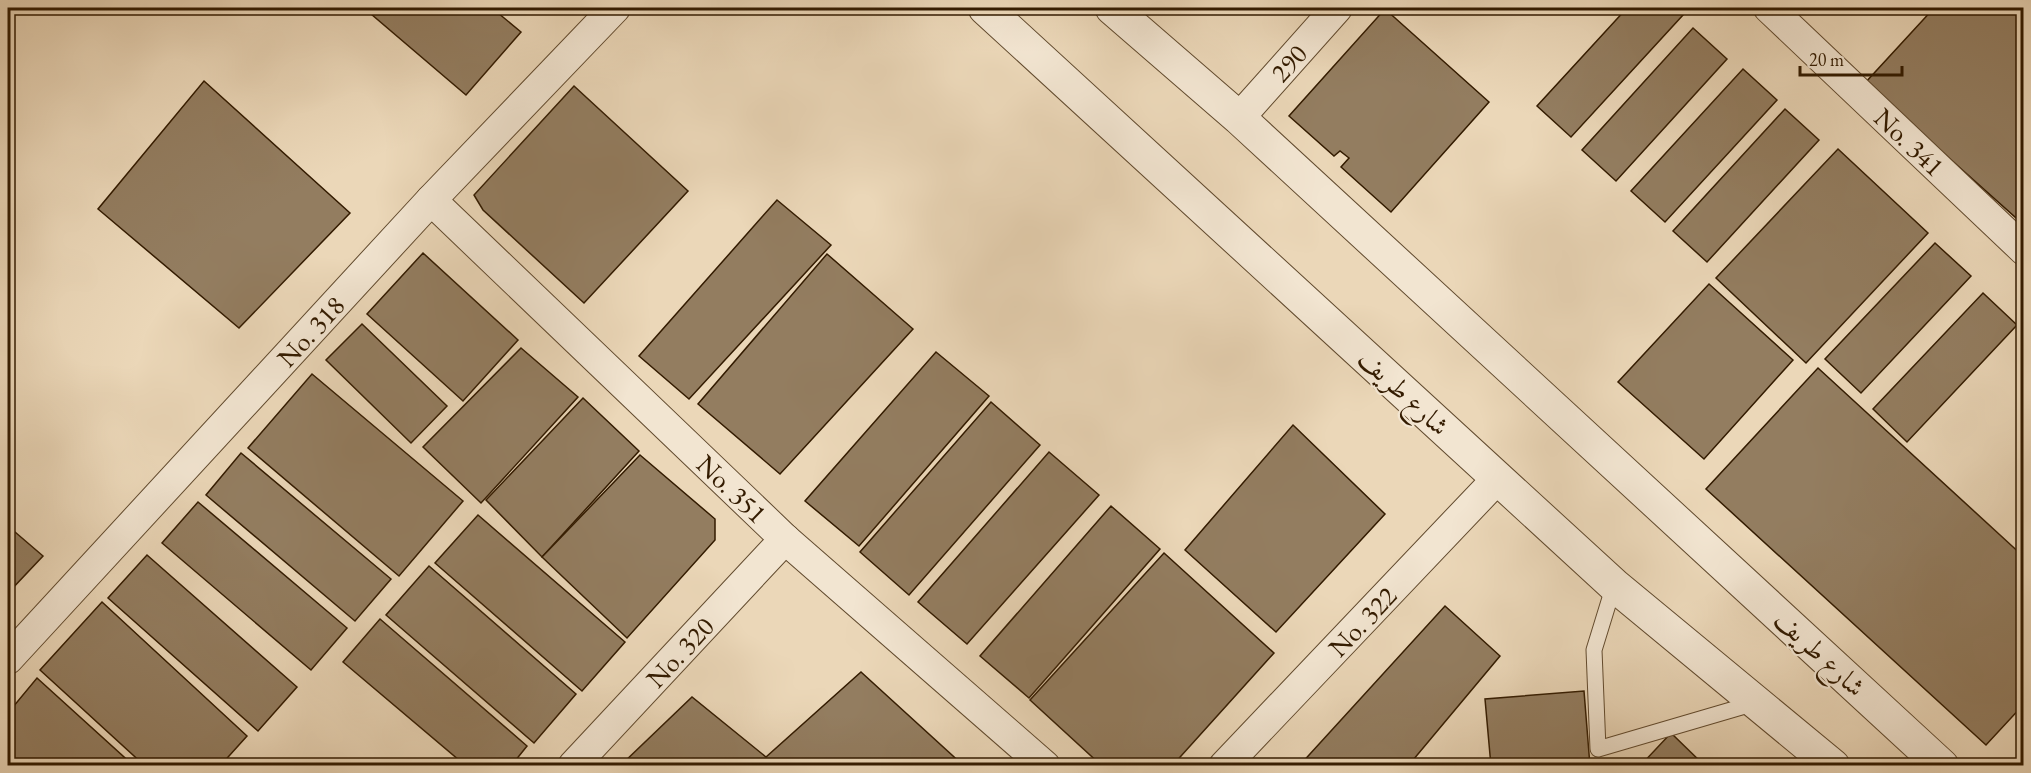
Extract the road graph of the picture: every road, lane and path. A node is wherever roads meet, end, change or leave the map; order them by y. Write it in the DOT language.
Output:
graph roads {
  1 [pos="615,8"];
  2 [pos="985,8"];
  3 [pos="1112,8"];
  4 [pos="1336,8"];
  5 [pos="1772,8"];
  6 [pos="1239,118"];
  7 [pos="431,200"];
  8 [pos="2024,250"];
  9 [pos="1498,478"];
  10 [pos="785,539"];
  11 [pos="1614,585"];
  12 [pos="8,659"];
  13 [pos="1759,702"];
  14 [pos="573,765"];
  15 [pos="1045,765"];
  16 [pos="1224,765"];
  17 [pos="1833,765"];
  18 [pos="1942,765"];
  1 -- 7 [label="street, No. 318"];
  2 -- 9 [label="street, شارع طريف"];
  3 -- 6 [label="street, شارع طريف"];
  4 -- 6 [label="street, 290"];
  5 -- 8 [label="street, No. 341"];
  6 -- 18 [label="street, شارع طريف"];
  7 -- 10 [label="street, No. 351"];
  7 -- 12 [label="street, No. 318"];
  9 -- 11 [label="street, شارع طريف"];
  9 -- 16 [label="street, No. 322"];
  10 -- 14 [label="street, No. 320"];
  10 -- 15 [label="street, No. 351"];
  11 -- 13 [label="street, شارع طريف"];
  11 -- 13 [label="lane"];
  13 -- 17 [label="street, شارع طريف"];
}
